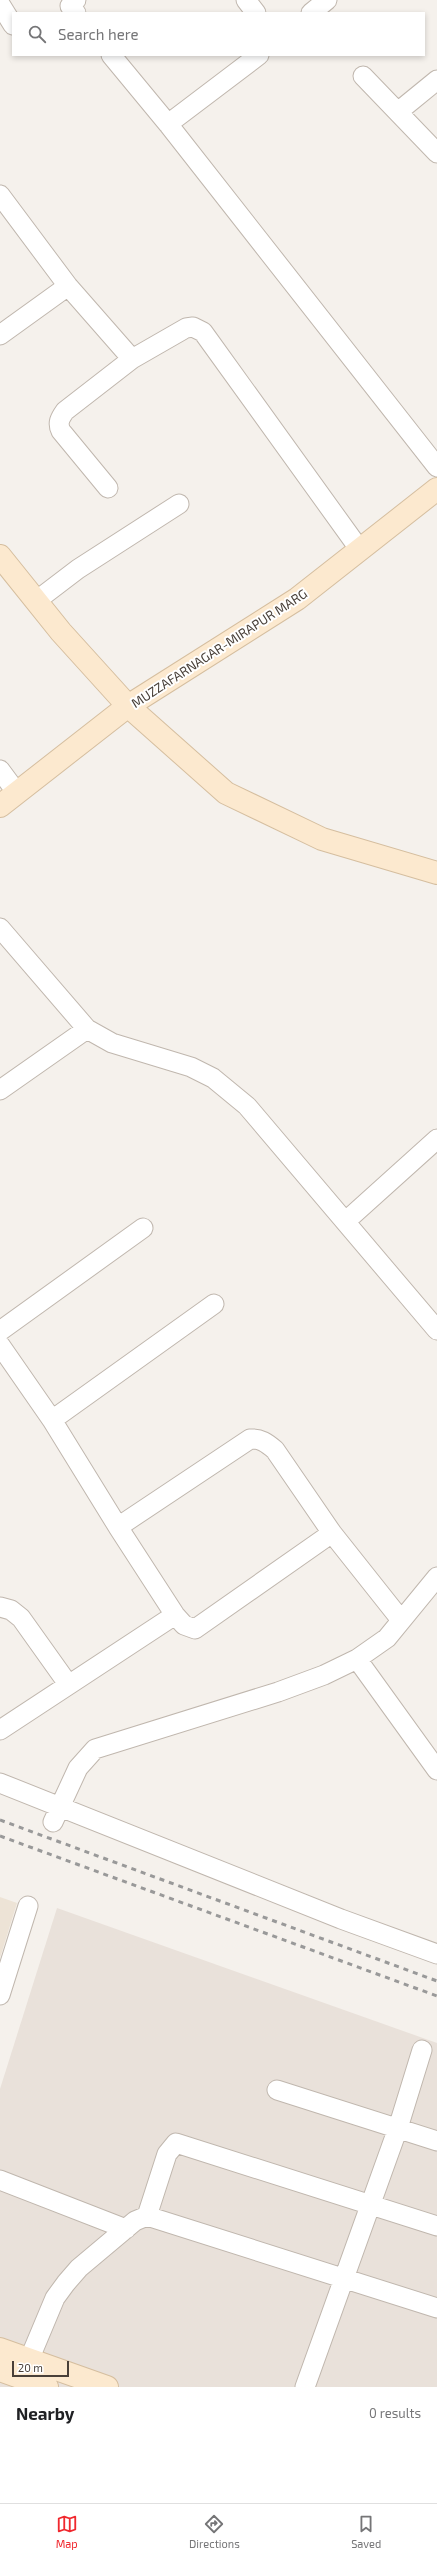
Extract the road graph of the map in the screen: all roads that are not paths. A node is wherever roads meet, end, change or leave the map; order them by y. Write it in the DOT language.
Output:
graph roads {
  1 [pos="246,0"];
  2 [pos="327,0"];
  3 [pos="0,4"];
  4 [pos="255,12"];
  5 [pos="312,12"];
  6 [pos="12,23"];
  7 [pos="112,56"];
  8 [pos="258,56"];
  9 [pos="364,76"];
  10 [pos="437,80"];
  11 [pos="399,111"];
  12 [pos="168,124"];
  13 [pos="437,153"];
  14 [pos="0,195"];
  15 [pos="68,286"];
  16 [pos="0,335"];
  17 [pos="132,359"];
  18 [pos="437,467"];
  19 [pos="108,488"];
  20 [pos="437,490"];
  21 [pos="179,504"];
  22 [pos="360,550"];
  23 [pos="0,556"];
  24 [pos="36,601"];
  25 [pos="128,706"];
  26 [pos="0,770"];
  27 [pos="8,799"];
  28 [pos="437,873"];
  29 [pos="0,928"];
  30 [pos="86,1029"];
  31 [pos="0,1090"];
  32 [pos="437,1140"];
  33 [pos="346,1222"];
  34 [pos="143,1228"];
  35 [pos="214,1304"];
  36 [pos="437,1330"];
  37 [pos="0,1331"];
  38 [pos="0,1345"];
  39 [pos="52,1420"];
  40 [pos="118,1527"];
  41 [pos="332,1532"];
  42 [pos="437,1577"];
  43 [pos="0,1607"];
  44 [pos="174,1616"];
  45 [pos="401,1620"];
  46 [pos="357,1660"];
  47 [pos="68,1684"];
  48 [pos="0,1730"];
  49 [pos="437,1770"];
  50 [pos="0,1783"];
  51 [pos="56,1814"];
  52 [pos="28,1906"];
  53 [pos="437,1954"];
  54 [pos="0,1995"];
  55 [pos="422,2050"];
  56 [pos="277,2090"];
  57 [pos="398,2128"];
  58 [pos="437,2141"];
  59 [pos="0,2180"];
  60 [pos="371,2205"];
  61 [pos="94,2215"];
  62 [pos="147,2216"];
  63 [pos="437,2226"];
  64 [pos="126,2228"];
  65 [pos="102,2249"];
  66 [pos="346,2277"];
  67 [pos="437,2308"];
  68 [pos="0,2349"];
  69 [pos="29,2360"];
  70 [pos="0,2370"];
  71 [pos="47,2387"];
  72 [pos="108,2387"];
  73 [pos="305,2387"];
  1 -- 4 [label="street"];
  2 -- 5 [label="street"];
  3 -- 6 [label="street"];
  7 -- 12 [label="street"];
  8 -- 12 [label="street"];
  9 -- 11 [label="street"];
  10 -- 11 [label="street"];
  11 -- 13 [label="street"];
  12 -- 18 [label="street"];
  14 -- 15 [label="street"];
  15 -- 16 [label="street"];
  15 -- 17 [label="street"];
  17 -- 19 [label="street"];
  17 -- 22 [label="street"];
  20 -- 22 [label="main road, MUZZAFARNAGAR-MIRAPUR MARG"];
  21 -- 24 [label="street"];
  22 -- 25 [label="main road, MUZZAFARNAGAR-MIRAPUR MARG"];
  23 -- 24 [label="main road"];
  24 -- 25 [label="main road"];
  25 -- 27 [label="main road, MUZZAFARNAGAR-MIRAPUR MARG"];
  25 -- 28 [label="main road"];
  26 -- 27 [label="street"];
  29 -- 30 [label="street"];
  30 -- 31 [label="street"];
  30 -- 33 [label="street"];
  32 -- 33 [label="street"];
  33 -- 36 [label="street"];
  34 -- 37 [label="street"];
  35 -- 39 [label="street"];
  38 -- 39 [label="street"];
  39 -- 40 [label="street"];
  40 -- 41 [label="street"];
  40 -- 44 [label="street"];
  41 -- 44 [label="street"];
  41 -- 45 [label="street"];
  42 -- 45 [label="street"];
  43 -- 47 [label="street"];
  44 -- 47 [label="street"];
  45 -- 46 [label="street"];
  46 -- 49 [label="street"];
  46 -- 51 [label="street"];
  47 -- 48 [label="street"];
  50 -- 51 [label="street"];
  51 -- 53 [label="street"];
  52 -- 54 [label="street"];
  55 -- 57 [label="street"];
  56 -- 57 [label="street"];
  57 -- 58 [label="street"];
  57 -- 60 [label="street"];
  59 -- 61 [label="street"];
  60 -- 62 [label="street"];
  60 -- 63 [label="street"];
  60 -- 66 [label="street"];
  61 -- 64 [label="street"];
  61 -- 65 [label="street"];
  62 -- 64 [label="street"];
  62 -- 66 [label="street"];
  64 -- 65 [label="street"];
  65 -- 69 [label="street"];
  66 -- 67 [label="street"];
  66 -- 73 [label="street"];
  68 -- 69 [label="main road"];
  69 -- 72 [label="main road"];
  70 -- 71 [label="main road"];
}
